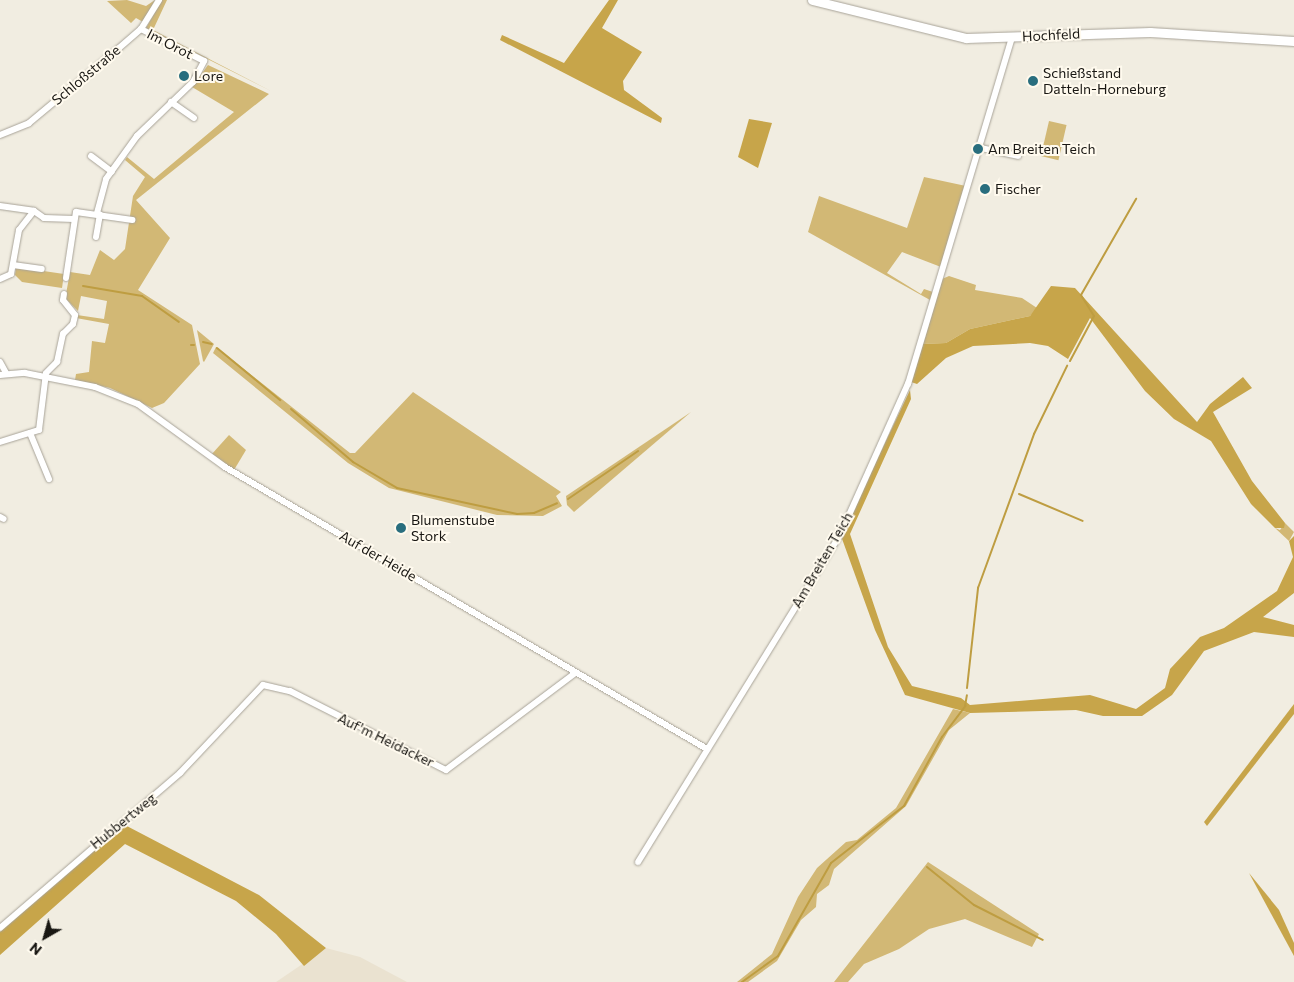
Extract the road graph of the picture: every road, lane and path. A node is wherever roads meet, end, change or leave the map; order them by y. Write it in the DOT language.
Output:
graph roads {
  1 [pos="159,0"];
  2 [pos="812,0"];
  3 [pos="141,29"];
  4 [pos="1012,37"];
  5 [pos="1294,41"];
  6 [pos="171,102"];
  7 [pos="194,118"];
  8 [pos="0,135"];
  9 [pos="981,148"];
  10 [pos="91,156"];
  11 [pos="1018,156"];
  12 [pos="112,172"];
  13 [pos="0,206"];
  14 [pos="34,211"];
  15 [pos="99,214"];
  16 [pos="74,220"];
  17 [pos="132,220"];
  18 [pos="96,237"];
  19 [pos="13,265"];
  20 [pos="42,269"];
  21 [pos="66,278"];
  22 [pos="0,279"];
  23 [pos="64,294"];
  24 [pos="0,362"];
  25 [pos="3,374"];
  26 [pos="46,378"];
  27 [pos="30,433"];
  28 [pos="0,442"];
  29 [pos="49,479"];
  30 [pos="575,672"];
  31 [pos="239,707"];
  32 [pos="707,750"];
  33 [pos="638,862"];
  34 [pos="0,928"];
  1 -- 3 [label="street, Schloßstraße"];
  2 -- 4 [label="street, Hochfeld"];
  3 -- 6 [label="street, Im Orot"];
  3 -- 8 [label="street, Schloßstraße"];
  4 -- 5 [label="street, Hochfeld"];
  4 -- 9 [label="street, Am Breiten Teich"];
  6 -- 7 [label="street"];
  6 -- 12 [label="street, Im Orot"];
  9 -- 11 [label="street"];
  9 -- 32 [label="street, Am Breiten Teich"];
  10 -- 12 [label="street"];
  12 -- 15 [label="street, Im Orot"];
  13 -- 14 [label="street"];
  14 -- 16 [label="street"];
  14 -- 19 [label="street"];
  15 -- 16 [label="street"];
  15 -- 17 [label="street"];
  15 -- 18 [label="street, Im Orot"];
  16 -- 21 [label="street"];
  19 -- 20 [label="street"];
  19 -- 22 [label="street"];
  23 -- 26 [label="street"];
  24 -- 25 [label="street, Auf der Heide"];
  25 -- 26 [label="street, Auf der Heide"];
  26 -- 27 [label="street"];
  26 -- 30 [label="street, Auf der Heide"];
  27 -- 28 [label="street"];
  27 -- 29 [label="street"];
  30 -- 31 [label="street, Auf'm Heidacker"];
  30 -- 32 [label="street, Auf der Heide"];
  31 -- 34 [label="street, Hubbertweg"];
  32 -- 33 [label="street, Am Breiten Teich"];
}
